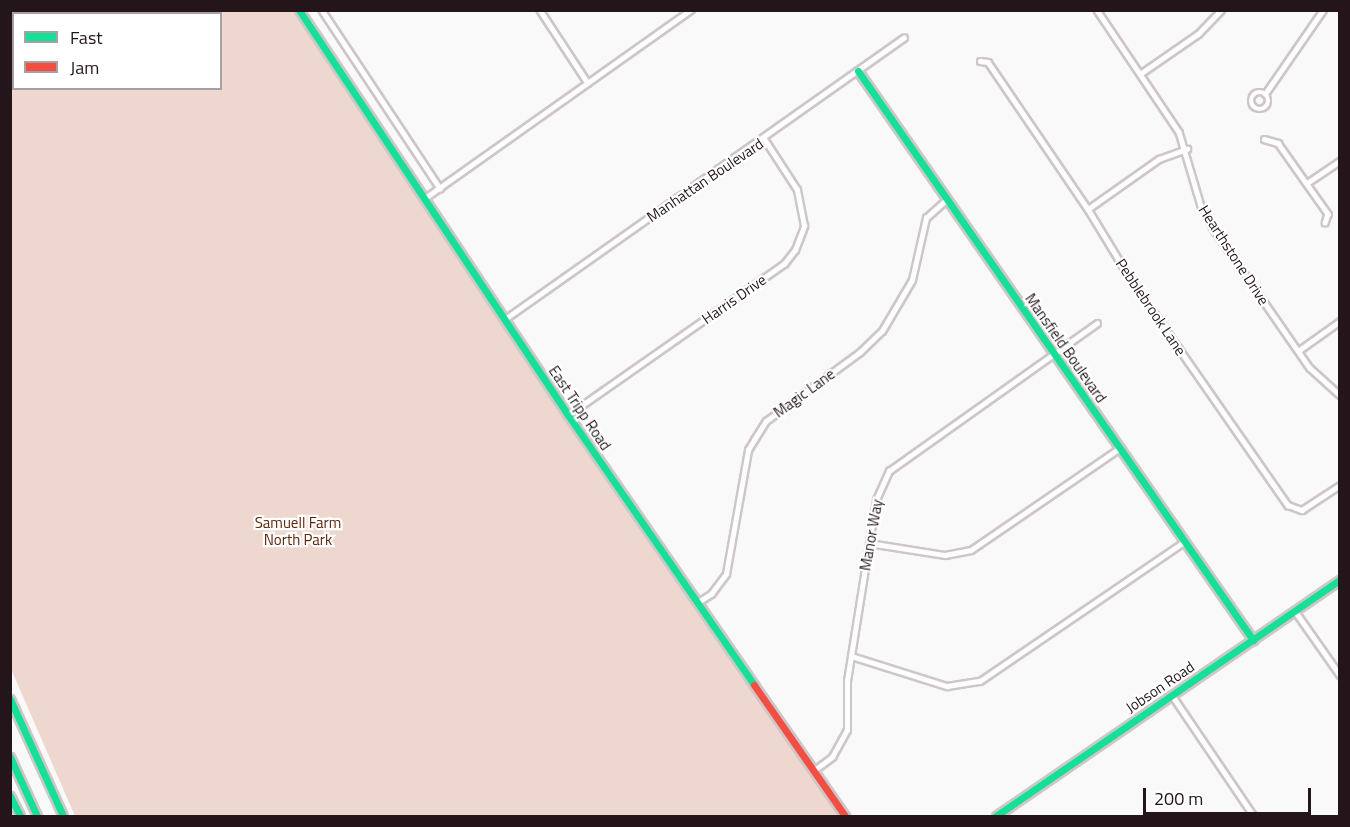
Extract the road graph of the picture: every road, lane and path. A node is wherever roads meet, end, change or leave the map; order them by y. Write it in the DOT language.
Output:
graph roads {
  1 [pos="299,10"];
  2 [pos="322,10"];
  3 [pos="540,10"];
  4 [pos="692,10"];
  5 [pos="1096,10"];
  6 [pos="1221,10"];
  7 [pos="1323,10"];
  8 [pos="904,38"];
  9 [pos="980,61"];
  10 [pos="858,71"];
  11 [pos="1140,74"];
  12 [pos="588,83"];
  13 [pos="1265,94"];
  14 [pos="1264,139"];
  15 [pos="764,140"];
  16 [pos="1187,149"];
  17 [pos="1340,161"];
  18 [pos="1307,183"];
  19 [pos="440,188"];
  20 [pos="425,198"];
  21 [pos="945,201"];
  22 [pos="1089,209"];
  23 [pos="1325,223"];
  24 [pos="505,319"];
  25 [pos="1340,321"];
  26 [pos="1097,324"];
  27 [pos="1298,351"];
  28 [pos="1053,352"];
  29 [pos="1340,395"];
  30 [pos="568,415"];
  31 [pos="1120,448"];
  32 [pos="1340,485"];
  33 [pos="1184,542"];
  34 [pos="868,543"];
  35 [pos="1340,580"];
  36 [pos="697,603"];
  37 [pos="1295,611"];
  38 [pos="1253,640"];
  39 [pos="851,656"];
  40 [pos="1340,675"];
  41 [pos="1172,695"];
  42 [pos="10,699"];
  43 [pos="10,752"];
  44 [pos="10,757"];
  45 [pos="813,771"];
  46 [pos="24,788"];
  47 [pos="10,796"];
  48 [pos="20,816"];
  49 [pos="37,816"];
  50 [pos="63,816"];
  51 [pos="845,816"];
  52 [pos="996,816"];
  53 [pos="1254,816"];
  1 -- 20 [label="main road, East Tripp Road"];
  2 -- 19 [label="street"];
  3 -- 12 [label="street"];
  4 -- 12 [label="street"];
  5 -- 11 [label="street, Hearthstone Drive"];
  6 -- 11 [label="street"];
  7 -- 13 [label="street"];
  8 -- 10 [label="street, Manhattan Boulevard"];
  9 -- 22 [label="street, Pebblebrook Lane"];
  10 -- 15 [label="street, Manhattan Boulevard"];
  10 -- 21 [label="main road, Mansfield Boulevard"];
  11 -- 16 [label="street, Hearthstone Drive"];
  12 -- 19 [label="street"];
  14 -- 18 [label="street"];
  15 -- 24 [label="street, Manhattan Boulevard"];
  15 -- 30 [label="street, Harris Drive"];
  16 -- 22 [label="street"];
  16 -- 27 [label="street, Hearthstone Drive"];
  17 -- 18 [label="street"];
  18 -- 23 [label="street"];
  19 -- 20 [label="street"];
  20 -- 24 [label="main road, East Tripp Road"];
  21 -- 28 [label="main road, Mansfield Boulevard"];
  21 -- 36 [label="street, Magic Lane"];
  22 -- 32 [label="street, Pebblebrook Lane"];
  24 -- 30 [label="main road, East Tripp Road"];
  25 -- 27 [label="street"];
  26 -- 28 [label="street, Manor Way"];
  27 -- 29 [label="street, Hearthstone Drive"];
  28 -- 31 [label="main road, Mansfield Boulevard"];
  28 -- 34 [label="street, Manor Way"];
  30 -- 36 [label="main road, East Tripp Road"];
  31 -- 33 [label="main road, Mansfield Boulevard"];
  31 -- 34 [label="street"];
  33 -- 38 [label="main road, Mansfield Boulevard"];
  33 -- 39 [label="street"];
  34 -- 39 [label="street, Manor Way"];
  35 -- 37 [label="main road, Jobson Road"];
  36 -- 45 [label="main road, East Tripp Road"];
  37 -- 38 [label="main road, Jobson Road"];
  37 -- 40 [label="street"];
  38 -- 41 [label="main road, Jobson Road"];
  39 -- 45 [label="street, Manor Way"];
  41 -- 52 [label="main road, Jobson Road"];
  41 -- 53 [label="street"];
  42 -- 50 [label="main road"];
  43 -- 46 [label="main road"];
  44 -- 46 [label="main road"];
  45 -- 51 [label="main road, East Tripp Road"];
  46 -- 49 [label="main road"];
  47 -- 48 [label="main road"];
}
